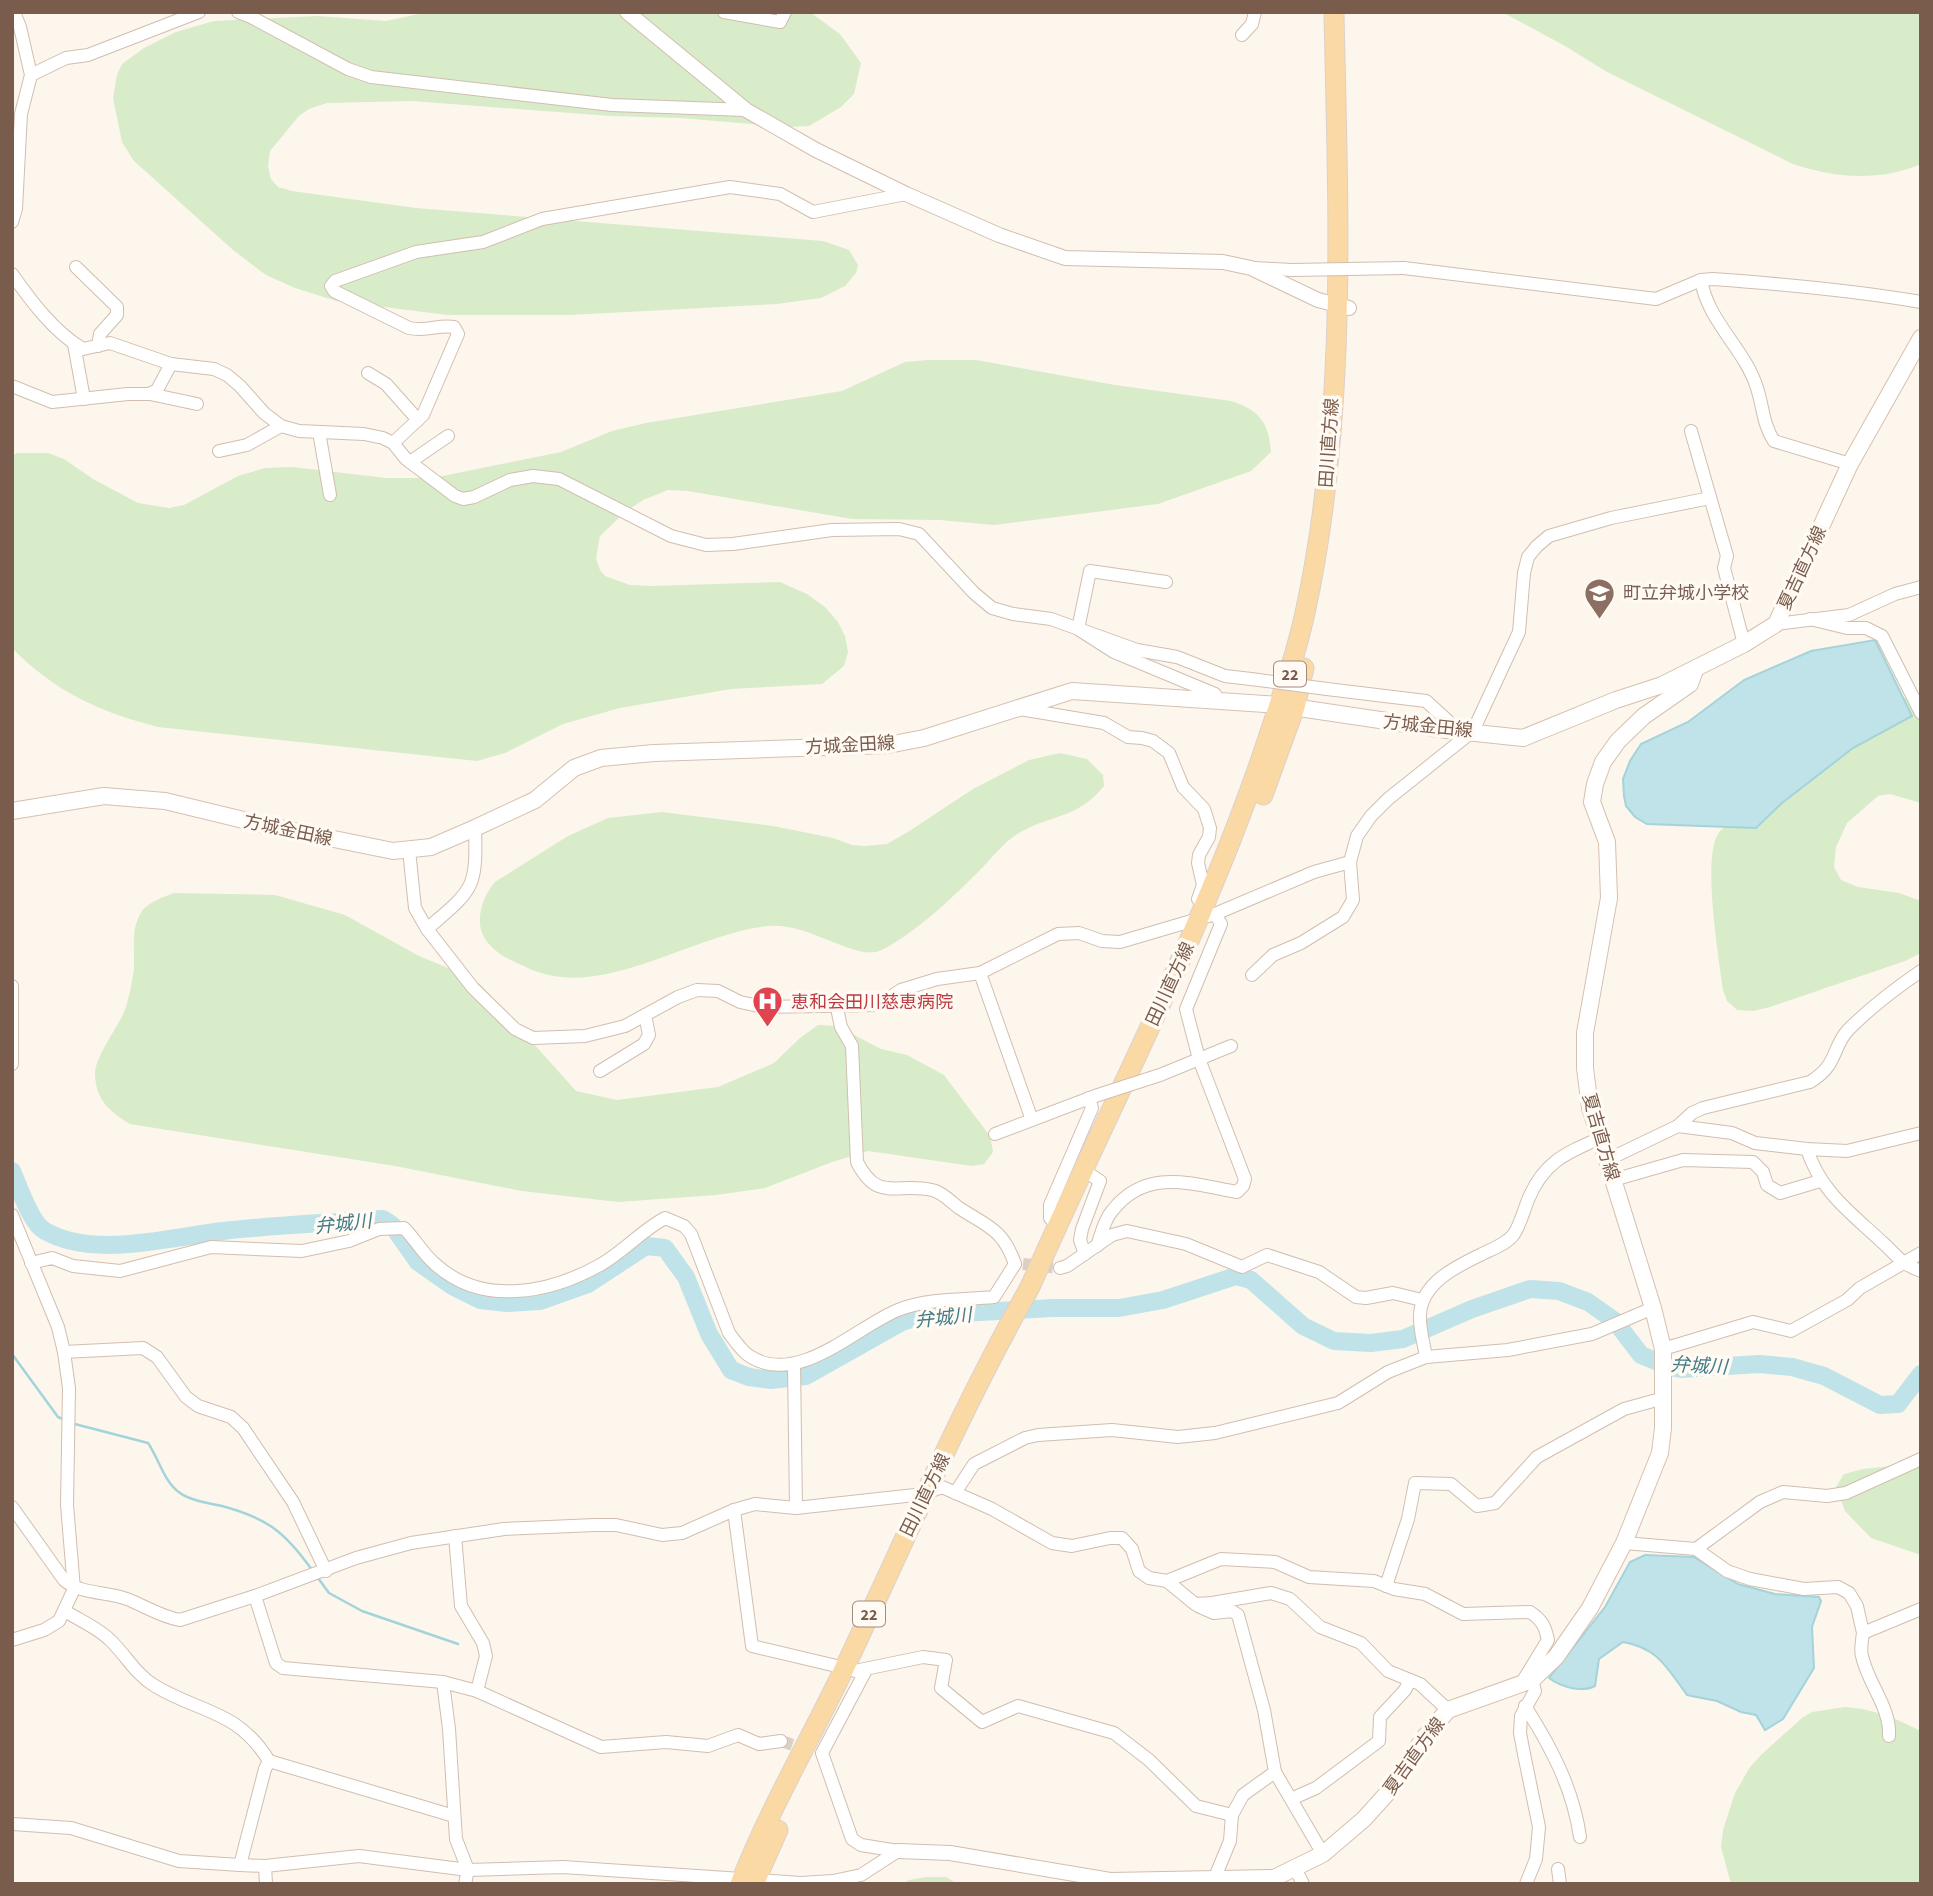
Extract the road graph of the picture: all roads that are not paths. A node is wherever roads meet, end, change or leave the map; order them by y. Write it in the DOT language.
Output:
graph roads {
  1 [pos="14,12"];
  2 [pos="199,12"];
  3 [pos="238,12"];
  4 [pos="627,12"];
  5 [pos="724,12"];
  6 [pos="785,12"];
  7 [pos="1255,12"];
  8 [pos="1334,12"];
  9 [pos="1344,12"];
  10 [pos="1242,36"];
  11 [pos="31,75"];
  12 [pos="746,110"];
  13 [pos="906,194"];
  14 [pos="12,222"];
  15 [pos="76,267"];
  16 [pos="1251,268"];
  17 [pos="12,274"];
  18 [pos="1701,281"];
  19 [pos="1921,302"];
  20 [pos="1343,306"];
  21 [pos="1921,338"];
  22 [pos="74,344"];
  23 [pos="97,346"];
  24 [pos="171,364"];
  25 [pos="368,373"];
  26 [pos="12,386"];
  27 [pos="149,394"];
  28 [pos="84,398"];
  29 [pos="197,404"];
  30 [pos="418,420"];
  31 [pos="281,426"];
  32 [pos="1691,431"];
  33 [pos="319,432"];
  34 [pos="448,436"];
  35 [pos="393,443"];
  36 [pos="219,451"];
  37 [pos="410,462"];
  38 [pos="1850,464"];
  39 [pos="330,495"];
  40 [pos="1710,498"];
  41 [pos="1166,582"];
  42 [pos="1921,587"];
  43 [pos="1810,619"];
  44 [pos="1776,624"];
  45 [pos="1078,629"];
  46 [pos="1744,644"];
  47 [pos="1695,670"];
  48 [pos="1218,701"];
  49 [pos="1287,706"];
  50 [pos="1017,709"];
  51 [pos="1921,713"];
  52 [pos="1450,730"];
  53 [pos="1473,731"];
  54 [pos="12,811"];
  55 [pos="475,828"];
  56 [pos="409,850"];
  57 [pos="1350,862"];
  58 [pos="1202,919"];
  59 [pos="427,929"];
  60 [pos="1921,971"];
  61 [pos="979,973"];
  62 [pos="1251,975"];
  63 [pos="12,986"];
  64 [pos="837,1007"];
  65 [pos="645,1015"];
  66 [pos="1231,1046"];
  67 [pos="1199,1059"];
  68 [pos="12,1064"];
  69 [pos="600,1071"];
  70 [pos="1092,1097"];
  71 [pos="1032,1120"];
  72 [pos="1678,1126"];
  73 [pos="1921,1133"];
  74 [pos="995,1134"];
  75 [pos="1598,1139"];
  76 [pos="1807,1149"];
  77 [pos="1607,1160"];
  78 [pos="1091,1175"];
  79 [pos="1613,1180"];
  80 [pos="1820,1181"];
  81 [pos="12,1215"];
  82 [pos="1057,1225"];
  83 [pos="1097,1246"];
  84 [pos="1921,1252"];
  85 [pos="1085,1254"];
  86 [pos="31,1263"];
  87 [pos="1903,1264"];
  88 [pos="1060,1268"];
  89 [pos="1921,1271"];
  90 [pos="1032,1288"];
  91 [pos="1422,1300"];
  92 [pos="1653,1308"];
  93 [pos="1662,1349"];
  94 [pos="1425,1351"];
  95 [pos="64,1352"];
  96 [pos="794,1367"];
  97 [pos="1664,1391"];
  98 [pos="1921,1459"];
  99 [pos="940,1491"];
  100 [pos="12,1507"];
  101 [pos="796,1508"];
  102 [pos="734,1510"];
  103 [pos="455,1536"];
  104 [pos="1624,1543"];
  105 [pos="1696,1549"];
  106 [pos="326,1571"];
  107 [pos="1167,1581"];
  108 [pos="1386,1586"];
  109 [pos="75,1589"];
  110 [pos="255,1596"];
  111 [pos="1195,1604"];
  112 [pos="1921,1609"];
  113 [pos="65,1611"];
  114 [pos="1863,1633"];
  115 [pos="12,1640"];
  116 [pos="855,1669"];
  117 [pos="1410,1680"];
  118 [pos="443,1682"];
  119 [pos="1527,1682"];
  120 [pos="477,1690"];
  121 [pos="1525,1706"];
  122 [pos="1448,1710"];
  123 [pos="1889,1736"];
  124 [pos="781,1741"];
  125 [pos="817,1752"];
  126 [pos="269,1761"];
  127 [pos="1275,1772"];
  128 [pos="1291,1799"];
  129 [pos="1232,1815"];
  130 [pos="454,1816"];
  131 [pos="12,1824"];
  132 [pos="1580,1837"];
  133 [pos="898,1851"];
  134 [pos="1323,1854"];
  135 [pos="240,1865"];
  136 [pos="265,1866"];
  137 [pos="1295,1868"];
  138 [pos="1558,1869"];
  139 [pos="468,1870"];
  140 [pos="1215,1877"];
  141 [pos="1273,1880"];
  142 [pos="748,1882"];
  143 [pos="267,1884"];
  144 [pos="465,1884"];
  145 [pos="1303,1884"];
  146 [pos="1526,1884"];
  147 [pos="1560,1884"];
  1 -- 11 [label="street"];
  2 -- 11 [label="street"];
  3 -- 12 [label="street"];
  4 -- 12 [label="street"];
  5 -- 6 [label="street"];
  7 -- 10 [label="street"];
  8 -- 20 [label="main road, 田川直方線 / 22"];
  9 -- 20 [label="main road, 田川直方線 / 22"];
  11 -- 14 [label="street"];
  12 -- 13 [label="street"];
  13 -- 16 [label="street"];
  13 -- 30 [label="street"];
  15 -- 23 [label="street"];
  16 -- 18 [label="street, bridge"];
  16 -- 20 [label="street"];
  17 -- 22 [label="street"];
  18 -- 19 [label="street"];
  18 -- 38 [label="street"];
  20 -- 49 [label="main road, 田川直方線 / 22"];
  21 -- 38 [label="main road, 夏吉直方線"];
  22 -- 23 [label="street"];
  22 -- 28 [label="street"];
  23 -- 24 [label="street"];
  24 -- 27 [label="street"];
  24 -- 31 [label="street"];
  25 -- 30 [label="street"];
  26 -- 28 [label="street"];
  27 -- 28 [label="street"];
  27 -- 29 [label="street"];
  30 -- 35 [label="street"];
  31 -- 33 [label="street"];
  31 -- 36 [label="street"];
  32 -- 40 [label="street"];
  33 -- 35 [label="street"];
  33 -- 39 [label="street"];
  34 -- 37 [label="street"];
  35 -- 37 [label="street"];
  37 -- 45 [label="street"];
  38 -- 44 [label="main road, 夏吉直方線"];
  40 -- 46 [label="street"];
  40 -- 53 [label="street"];
  41 -- 45 [label="street"];
  42 -- 43 [label="street"];
  43 -- 44 [label="street"];
  43 -- 51 [label="street"];
  44 -- 46 [label="main road, 夏吉直方線"];
  45 -- 48 [label="street"];
  45 -- 52 [label="street, bridge"];
  46 -- 47 [label="main road, 夏吉直方線"];
  47 -- 53 [label="main road, 方城金田線"];
  47 -- 75 [label="main road, 夏吉直方線"];
  48 -- 49 [label="main road, 方城金田線"];
  48 -- 50 [label="main road, 方城金田線"];
  49 -- 52 [label="main road, 方城金田線"];
  49 -- 58 [label="main road, 田川直方線 / 22"];
  50 -- 55 [label="main road, 方城金田線"];
  50 -- 58 [label="street"];
  52 -- 53 [label="main road, 方城金田線"];
  53 -- 57 [label="street"];
  54 -- 56 [label="main road, 方城金田線"];
  55 -- 56 [label="main road, 方城金田線"];
  55 -- 59 [label="street"];
  56 -- 59 [label="street"];
  57 -- 58 [label="street"];
  57 -- 62 [label="street"];
  58 -- 61 [label="street"];
  58 -- 67 [label="street"];
  58 -- 78 [label="main road, 田川直方線 / 22"];
  58 -- 82 [label="main road, 田川直方線 / 22"];
  59 -- 65 [label="street"];
  60 -- 72 [label="street"];
  61 -- 64 [label="street"];
  61 -- 71 [label="street"];
  63 -- 68 [label="street"];
  64 -- 65 [label="street"];
  64 -- 96 [label="street"];
  65 -- 69 [label="street"];
  66 -- 67 [label="street"];
  67 -- 70 [label="street, bridge"];
  67 -- 83 [label="street"];
  70 -- 71 [label="street"];
  70 -- 82 [label="street"];
  71 -- 74 [label="street"];
  72 -- 76 [label="street"];
  72 -- 77 [label="street"];
  73 -- 76 [label="street"];
  75 -- 77 [label="main road, 夏吉直方線"];
  75 -- 91 [label="street"];
  76 -- 80 [label="street"];
  77 -- 79 [label="main road, 夏吉直方線"];
  78 -- 85 [label="street"];
  78 -- 90 [label="main road, 田川直方線 / 22"];
  79 -- 80 [label="street"];
  79 -- 92 [label="main road, 夏吉直方線"];
  80 -- 87 [label="street"];
  81 -- 86 [label="street"];
  82 -- 90 [label="main road, 田川直方線 / 22"];
  83 -- 85 [label="street"];
  83 -- 91 [label="street"];
  84 -- 87 [label="street"];
  85 -- 88 [label="street"];
  86 -- 95 [label="street"];
  86 -- 96 [label="street"];
  87 -- 89 [label="street"];
  87 -- 93 [label="street"];
  90 -- 99 [label="main road, 田川直方線 / 22"];
  91 -- 94 [label="street"];
  92 -- 93 [label="main road, 夏吉直方線"];
  92 -- 94 [label="street"];
  93 -- 97 [label="main road, 夏吉直方線"];
  94 -- 99 [label="street"];
  95 -- 106 [label="street"];
  95 -- 109 [label="street"];
  96 -- 101 [label="street"];
  97 -- 104 [label="main road, 夏吉直方線"];
  97 -- 108 [label="street"];
  98 -- 105 [label="street"];
  99 -- 101 [label="street"];
  99 -- 107 [label="street"];
  99 -- 116 [label="main road, 田川直方線 / 22"];
  100 -- 109 [label="street"];
  101 -- 102 [label="street"];
  102 -- 103 [label="street"];
  102 -- 116 [label="street"];
  103 -- 106 [label="street"];
  103 -- 120 [label="street"];
  104 -- 105 [label="street"];
  104 -- 119 [label="main road, 夏吉直方線"];
  105 -- 114 [label="street"];
  106 -- 110 [label="street"];
  107 -- 108 [label="street"];
  107 -- 111 [label="street"];
  108 -- 119 [label="street"];
  109 -- 110 [label="street"];
  109 -- 113 [label="street"];
  110 -- 118 [label="street"];
  111 -- 117 [label="street"];
  111 -- 127 [label="street"];
  112 -- 114 [label="street"];
  113 -- 115 [label="street"];
  113 -- 126 [label="street"];
  114 -- 123 [label="street"];
  116 -- 125 [label="main road, 田川直方線 / 22"];
  116 -- 129 [label="street"];
  116 -- 142 [label="main road, 田川直方線 / 22"];
  117 -- 122 [label="street"];
  117 -- 128 [label="street"];
  118 -- 120 [label="street"];
  118 -- 130 [label="street"];
  119 -- 121 [label="street"];
  119 -- 122 [label="main road, 夏吉直方線"];
  120 -- 124 [label="street"];
  121 -- 132 [label="street"];
  121 -- 146 [label="street"];
  122 -- 134 [label="main road, 夏吉直方線"];
  125 -- 133 [label="street"];
  125 -- 142 [label="main road, 田川直方線 / 22"];
  126 -- 130 [label="street"];
  126 -- 135 [label="street"];
  127 -- 128 [label="street"];
  127 -- 129 [label="street"];
  128 -- 134 [label="street"];
  129 -- 140 [label="street"];
  130 -- 139 [label="street"];
  131 -- 135 [label="street"];
  133 -- 140 [label="street"];
  133 -- 142 [label="street"];
  134 -- 137 [label="main road, 夏吉直方線"];
  135 -- 136 [label="street"];
  136 -- 139 [label="street"];
  136 -- 143 [label="street"];
  137 -- 141 [label="main road, 夏吉直方線"];
  137 -- 145 [label="street"];
  138 -- 147 [label="street"];
  139 -- 142 [label="street"];
  139 -- 144 [label="street"];
  140 -- 141 [label="street"];
}
